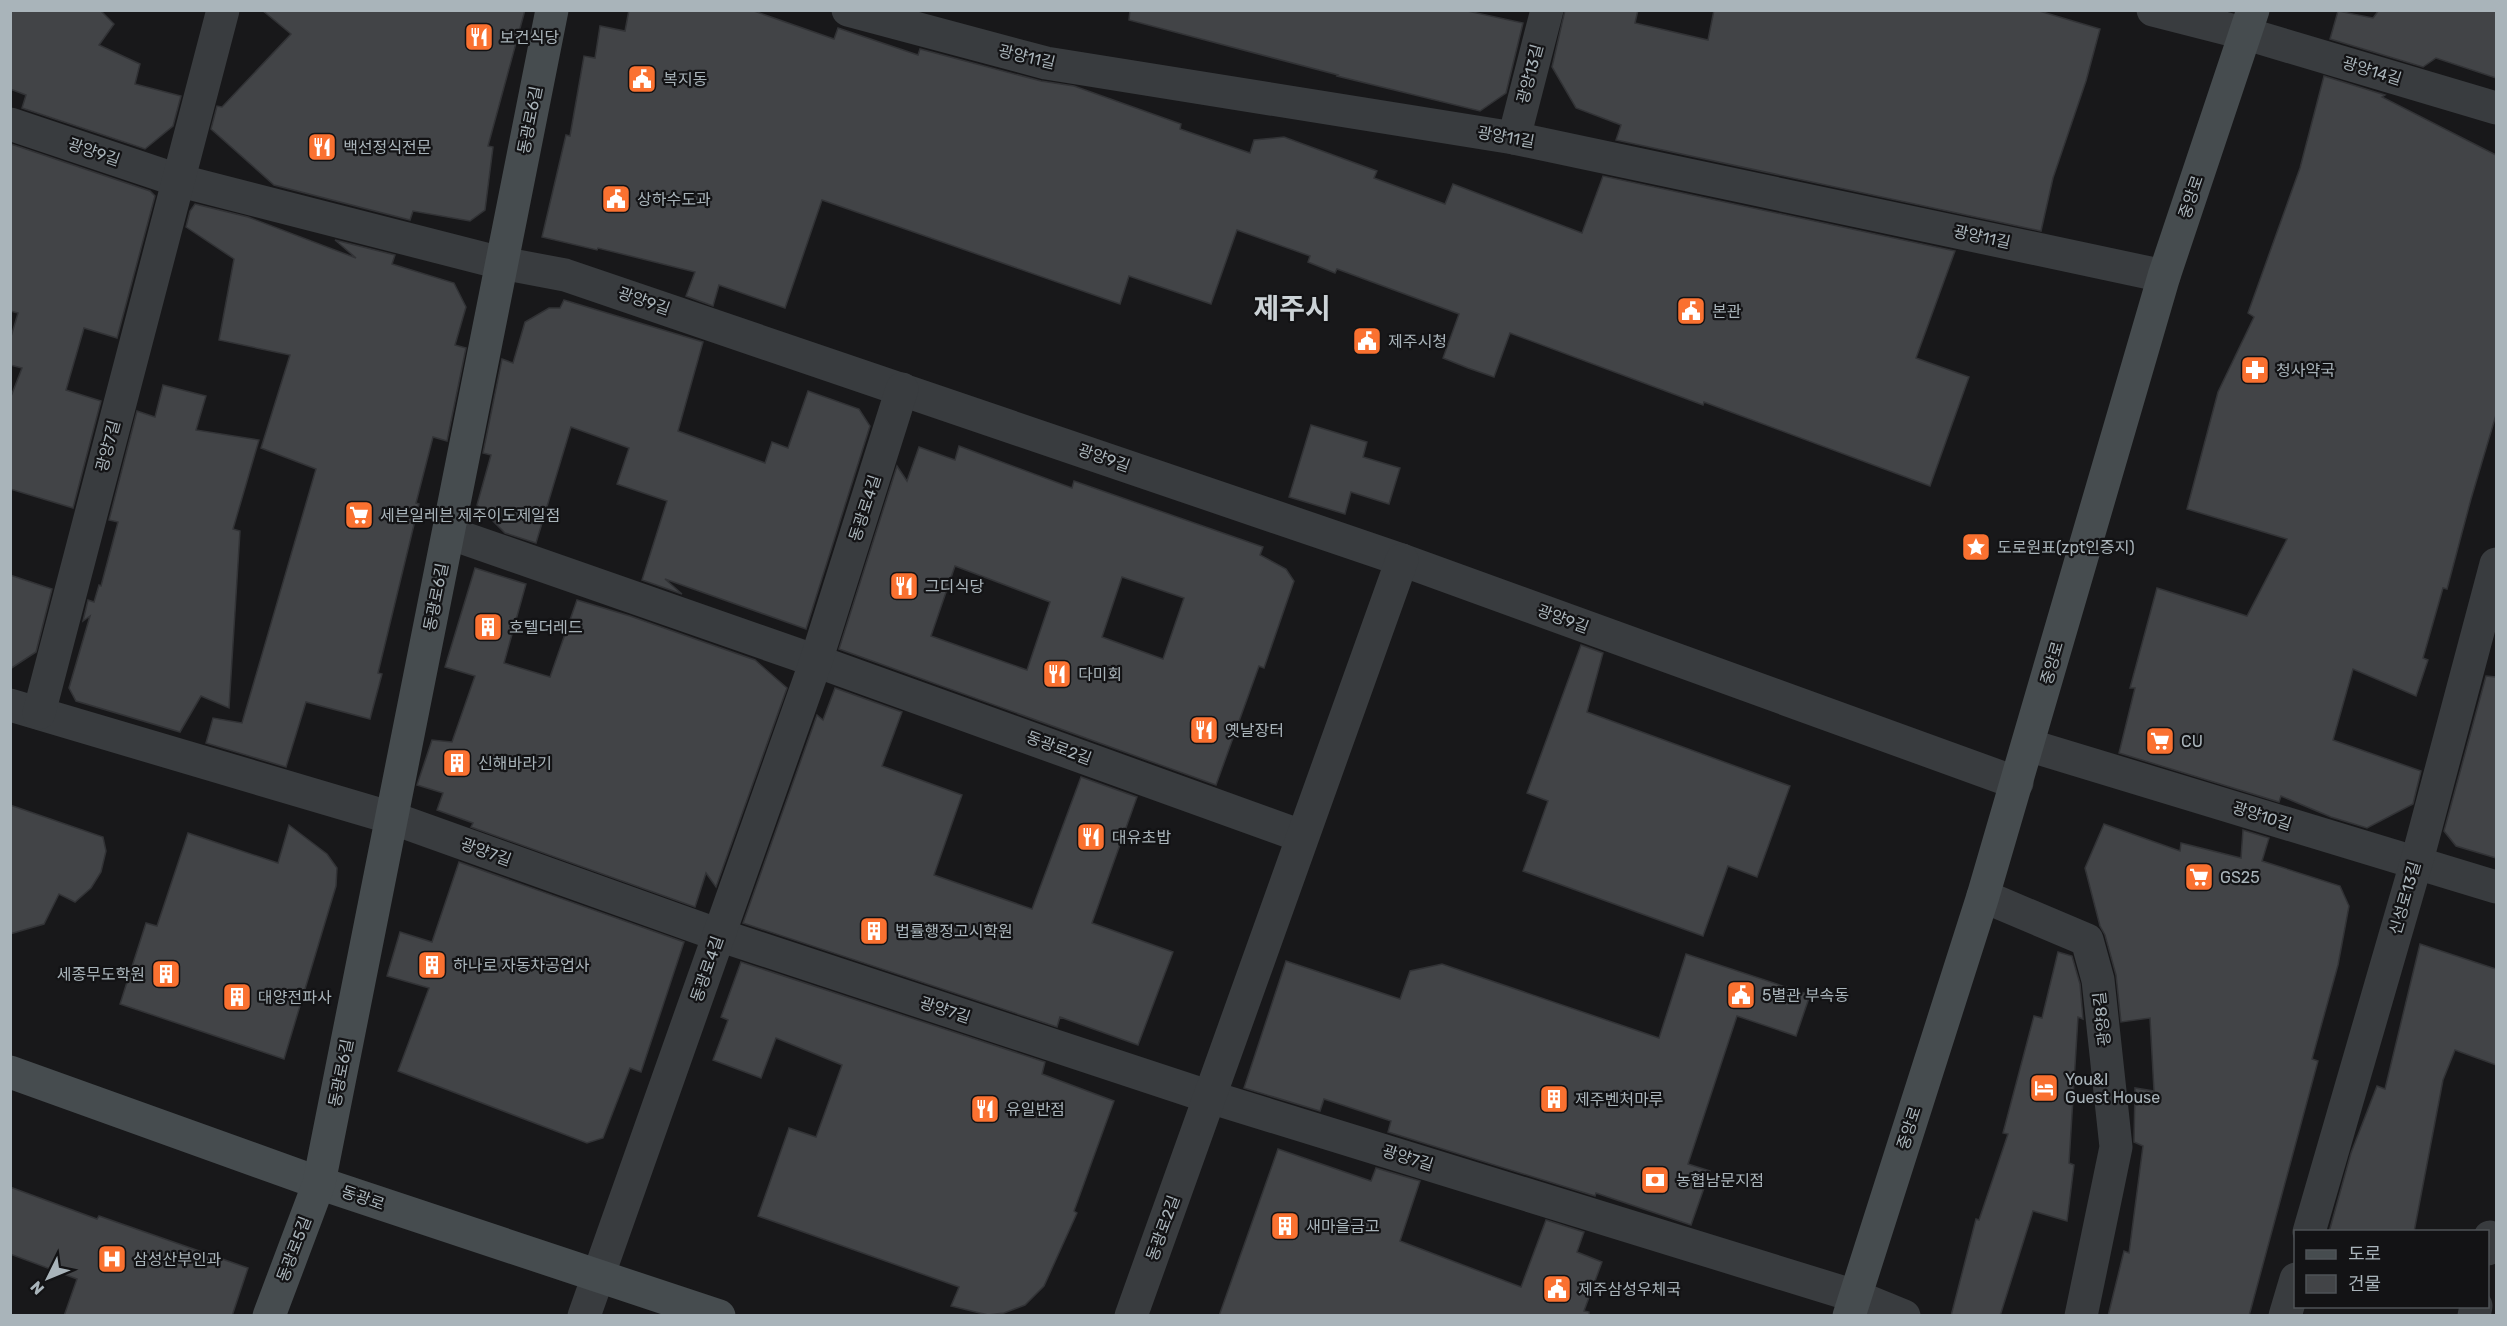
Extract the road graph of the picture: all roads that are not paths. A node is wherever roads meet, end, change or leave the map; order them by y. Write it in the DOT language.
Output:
graph roads {
  1 [pos="223,10"];
  2 [pos="552,10"];
  3 [pos="848,10"];
  4 [pos="1546,10"];
  5 [pos="2153,10"];
  6 [pos="2250,22"];
  7 [pos="2496,108"];
  8 [pos="10,124"];
  9 [pos="1514,138"];
  10 [pos="177,180"];
  11 [pos="501,263"];
  12 [pos="2164,276"];
  13 [pos="902,389"];
  14 [pos="449,533"];
  15 [pos="1402,560"];
  16 [pos="2496,564"];
  17 [pos="816,661"];
  18 [pos="25,709"];
  19 [pos="2028,745"];
  20 [pos="2017,783"];
  21 [pos="392,818"];
  22 [pos="1301,836"];
  23 [pos="2416,862"];
  24 [pos="2496,887"];
  25 [pos="1983,896"];
  26 [pos="718,935"];
  27 [pos="10,1072"];
  28 [pos="1210,1097"];
  29 [pos="319,1183"];
  30 [pos="2310,1230"];
  31 [pos="597,1276"];
  32 [pos="2294,1283"];
  33 [pos="1852,1306"];
  34 [pos="269,1316"];
  35 [pos="584,1316"];
  36 [pos="719,1316"];
  37 [pos="1131,1316"];
  38 [pos="1904,1316"];
  39 [pos="2081,1316"];
  40 [pos="2285,1316"];
  1 -- 10 [label="street"];
  2 -- 11 [label="main road, 동광로6길"];
  3 -- 9 [label="street, 광양11길"];
  4 -- 9 [label="street, 광양13길"];
  5 -- 6 [label="street"];
  6 -- 7 [label="street, 광양14길"];
  6 -- 12 [label="main road, 중앙로"];
  8 -- 10 [label="street, 광양9길"];
  9 -- 12 [label="street, 광양11길"];
  10 -- 11 [label="street, 광양9길"];
  10 -- 18 [label="street, 광양7길"];
  11 -- 13 [label="street, 광양9길"];
  11 -- 14 [label="main road, 동광로6길"];
  12 -- 19 [label="main road, 중앙로"];
  13 -- 15 [label="street, 광양9길"];
  13 -- 17 [label="street, 동광로4길"];
  14 -- 17 [label="street"];
  14 -- 21 [label="main road, 동광로6길"];
  15 -- 20 [label="street, 광양9길"];
  15 -- 22 [label="street, 동광로2길"];
  16 -- 23 [label="street, 신성로13길"];
  17 -- 22 [label="street, 동광로2길"];
  17 -- 26 [label="street, 동광로4길"];
  18 -- 21 [label="street, 광양7길"];
  19 -- 20 [label="main road, 중앙로"];
  19 -- 23 [label="street, 광양10길"];
  20 -- 25 [label="main road, 중앙로"];
  21 -- 26 [label="street, 광양7길"];
  21 -- 29 [label="main road, 동광로6길"];
  22 -- 28 [label="street, 동광로2길"];
  23 -- 24 [label="street, 광양10길"];
  23 -- 30 [label="street, 신성로13길"];
  25 -- 33 [label="main road, 중앙로"];
  25 -- 39 [label="street, 광양8길"];
  26 -- 28 [label="street, 광양7길"];
  26 -- 31 [label="street, 동광로4길"];
  27 -- 29 [label="main road, 동광로"];
  28 -- 33 [label="street, 광양7길"];
  28 -- 37 [label="street, 동광로2길"];
  29 -- 31 [label="main road, 동광로"];
  29 -- 34 [label="main road, 동광로5길"];
  31 -- 35 [label="street, 동광로4길"];
  31 -- 36 [label="main road, 동광로"];
  32 -- 40 [label="street"];
  33 -- 38 [label="street"];
}
